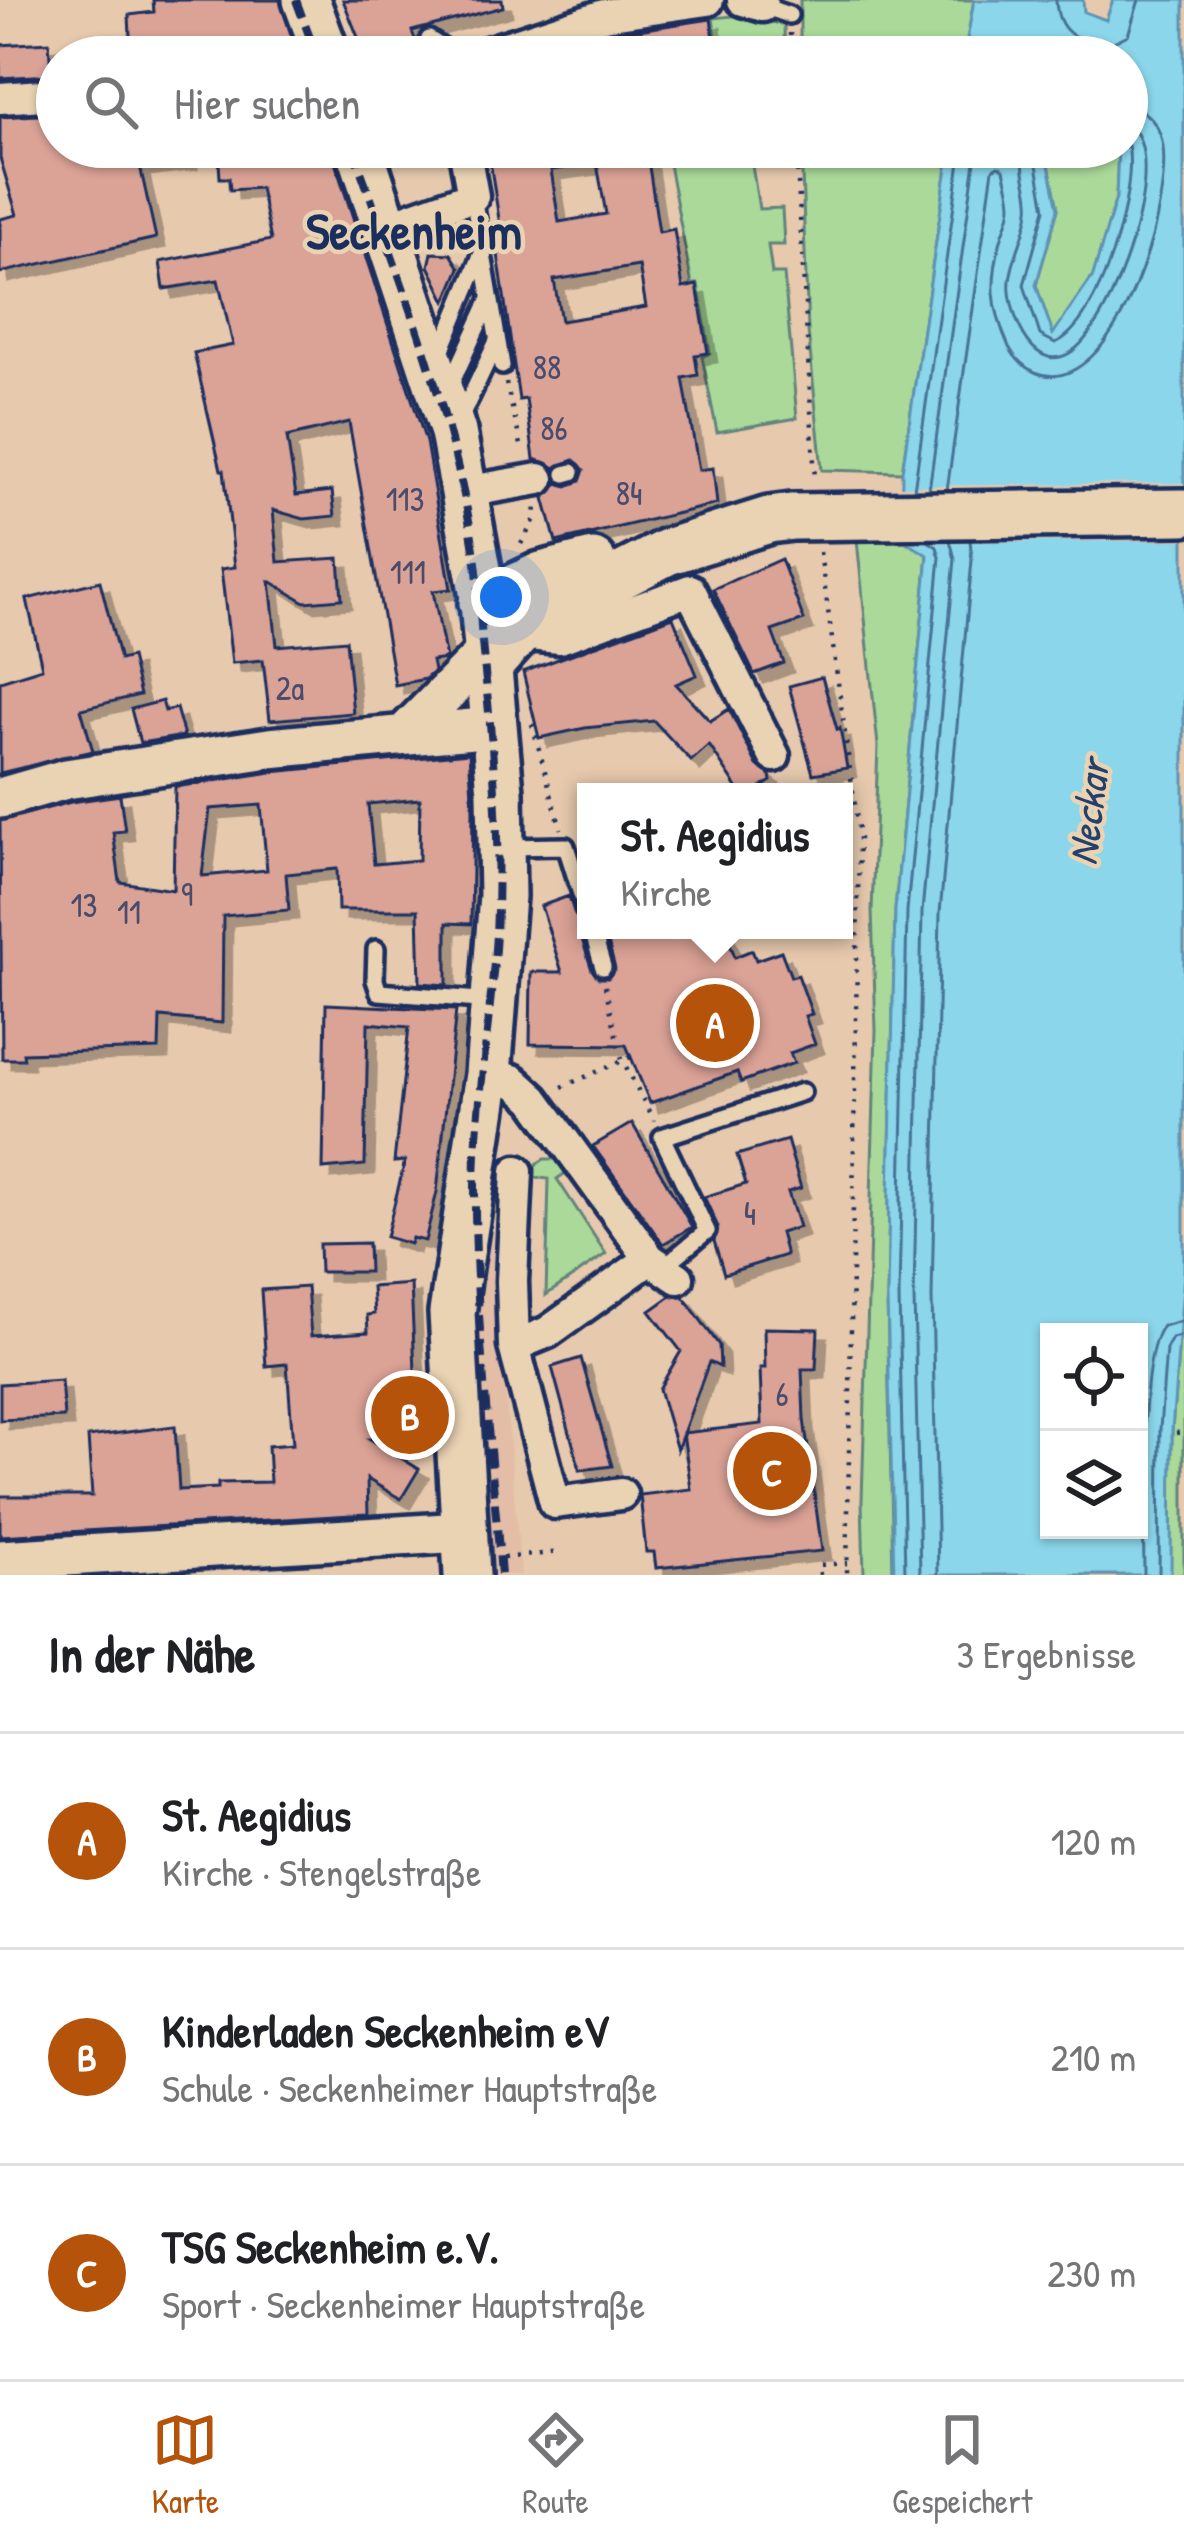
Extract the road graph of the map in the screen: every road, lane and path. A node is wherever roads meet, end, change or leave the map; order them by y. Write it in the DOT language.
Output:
graph roads {
  1 [pos="306,0"];
  2 [pos="708,0"];
  3 [pos="605,8"];
  4 [pos="319,36"];
  5 [pos="531,36"];
  6 [pos="36,95"];
  7 [pos="0,98"];
  8 [pos="365,168"];
  9 [pos="467,168"];
  10 [pos="797,168"];
  11 [pos="472,196"];
  12 [pos="386,227"];
  13 [pos="484,248"];
  14 [pos="491,296"];
  15 [pos="497,341"];
  16 [pos="502,366"];
  17 [pos="443,401"];
  18 [pos="520,443"];
  19 [pos="559,475"];
  20 [pos="465,492"];
  21 [pos="1184,512"];
  22 [pos="809,516"];
  23 [pos="512,607"];
  24 [pos="512,723"];
  25 [pos="407,732"];
  26 [pos="774,755"];
  27 [pos="851,783"];
  28 [pos="0,798"];
  29 [pos="853,798"];
  30 [pos="566,846"];
  31 [pos="502,848"];
  32 [pos="577,881"];
  33 [pos="595,939"];
  34 [pos="376,949"];
  35 [pos="603,967"];
  36 [pos="494,1001"];
  37 [pos="631,1057"];
  38 [pos="622,1059"];
  39 [pos="488,1074"];
  40 [pos="802,1092"];
  41 [pos="535,1099"];
  42 [pos="662,1137"];
  43 [pos="562,1140"];
  44 [pos="497,1163"];
  45 [pos="663,1268"];
  46 [pos="514,1346"];
  47 [pos="621,1494"];
  48 [pos="560,1552"];
  49 [pos="466,1559"];
  50 [pos="0,1560"];
  51 [pos="847,1563"];
  52 [pos="820,1575"];
  53 [pos="847,1575"];
  1 -- 4 [label="main road"];
  2 -- 3 [label="street"];
  3 -- 5 [label="street"];
  6 -- 7 [label="street"];
  8 -- 12 [label="main road"];
  9 -- 11 [label="street"];
  10 -- 22 [label="path"];
  11 -- 12 [label="street"];
  11 -- 13 [label="lane"];
  12 -- 17 [label="main road"];
  13 -- 14 [label="lane"];
  13 -- 17 [label="lane"];
  14 -- 15 [label="lane"];
  14 -- 17 [label="lane"];
  15 -- 16 [label="lane"];
  15 -- 17 [label="lane"];
  16 -- 18 [label="path"];
  17 -- 20 [label="main road"];
  19 -- 20 [label="street"];
  20 -- 23 [label="main road"];
  21 -- 22 [label="main road, bridge"];
  22 -- 23 [label="main road"];
  22 -- 27 [label="path"];
  23 -- 24 [label="main road"];
  23 -- 25 [label="street"];
  23 -- 26 [label="street"];
  24 -- 25 [label="street"];
  24 -- 30 [label="path"];
  24 -- 31 [label="main road"];
  25 -- 28 [label="street"];
  29 -- 51 [label="path"];
  30 -- 31 [label="lane"];
  30 -- 32 [label="lane"];
  31 -- 36 [label="main road"];
  33 -- 35 [label="lane"];
  34 -- 36 [label="lane"];
  35 -- 38 [label="path"];
  36 -- 39 [label="main road"];
  37 -- 38 [label="path"];
  38 -- 41 [label="path"];
  38 -- 42 [label="path"];
  39 -- 41 [label="street"];
  39 -- 44 [label="main road"];
  40 -- 42 [label="lane"];
  41 -- 43 [label="street"];
  42 -- 45 [label="lane"];
  43 -- 44 [label="street"];
  43 -- 45 [label="street"];
  44 -- 46 [label="street"];
  44 -- 49 [label="main road"];
  45 -- 46 [label="street"];
  46 -- 47 [label="street"];
  48 -- 49 [label="path"];
  49 -- 50 [label="street"];
  51 -- 52 [label="path"];
  51 -- 53 [label="path"];
}
